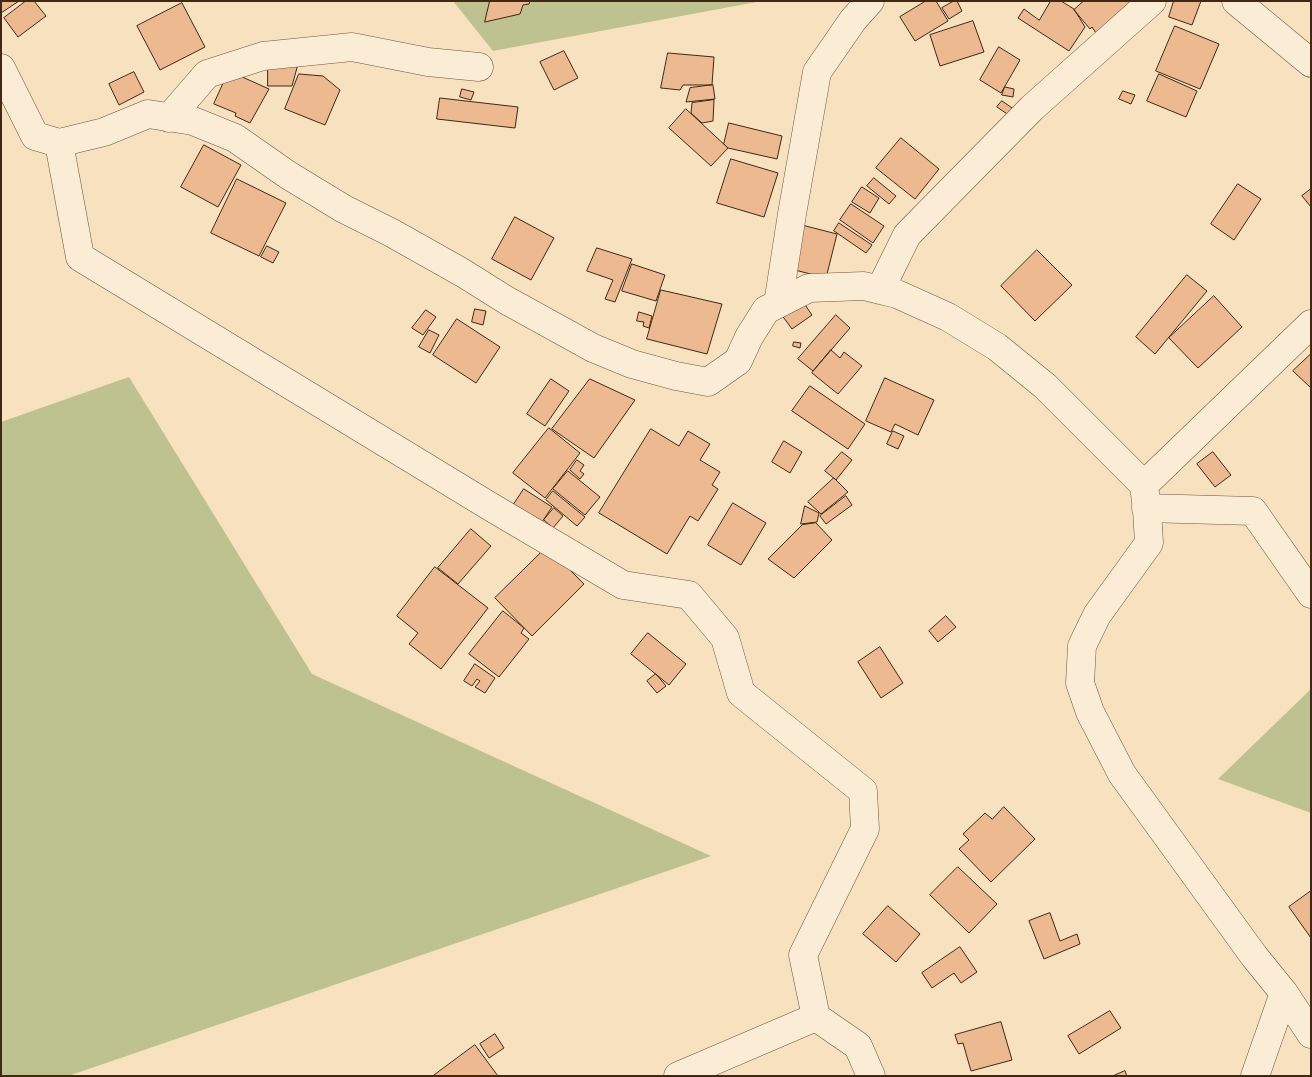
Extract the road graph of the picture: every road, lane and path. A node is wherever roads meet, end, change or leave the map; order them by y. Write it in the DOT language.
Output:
graph roads {
  1 [pos="870,1"];
  2 [pos="1152,1"];
  3 [pos="1236,1"];
  4 [pos="1311,63"];
  5 [pos="1,68"];
  6 [pos="479,68"];
  7 [pos="169,118"];
  8 [pos="59,143"];
  9 [pos="880,290"];
  10 [pos="778,304"];
  11 [pos="1311,324"];
  12 [pos="1145,497"];
  13 [pos="1311,594"];
  14 [pos="1284,993"];
  15 [pos="816,1016"];
  16 [pos="1311,1034"];
  17 [pos="678,1076"];
  18 [pos="871,1076"];
  19 [pos="1255,1076"];
  1 -- 10 [label="street"];
  2 -- 9 [label="street"];
  3 -- 4 [label="street"];
  5 -- 8 [label="street"];
  6 -- 7 [label="street"];
  7 -- 8 [label="street"];
  7 -- 10 [label="street"];
  8 -- 15 [label="street"];
  9 -- 10 [label="street"];
  9 -- 12 [label="street"];
  11 -- 12 [label="street"];
  12 -- 13 [label="street"];
  12 -- 14 [label="street"];
  14 -- 16 [label="street"];
  14 -- 19 [label="street"];
  15 -- 17 [label="street"];
  15 -- 18 [label="street"];
}
